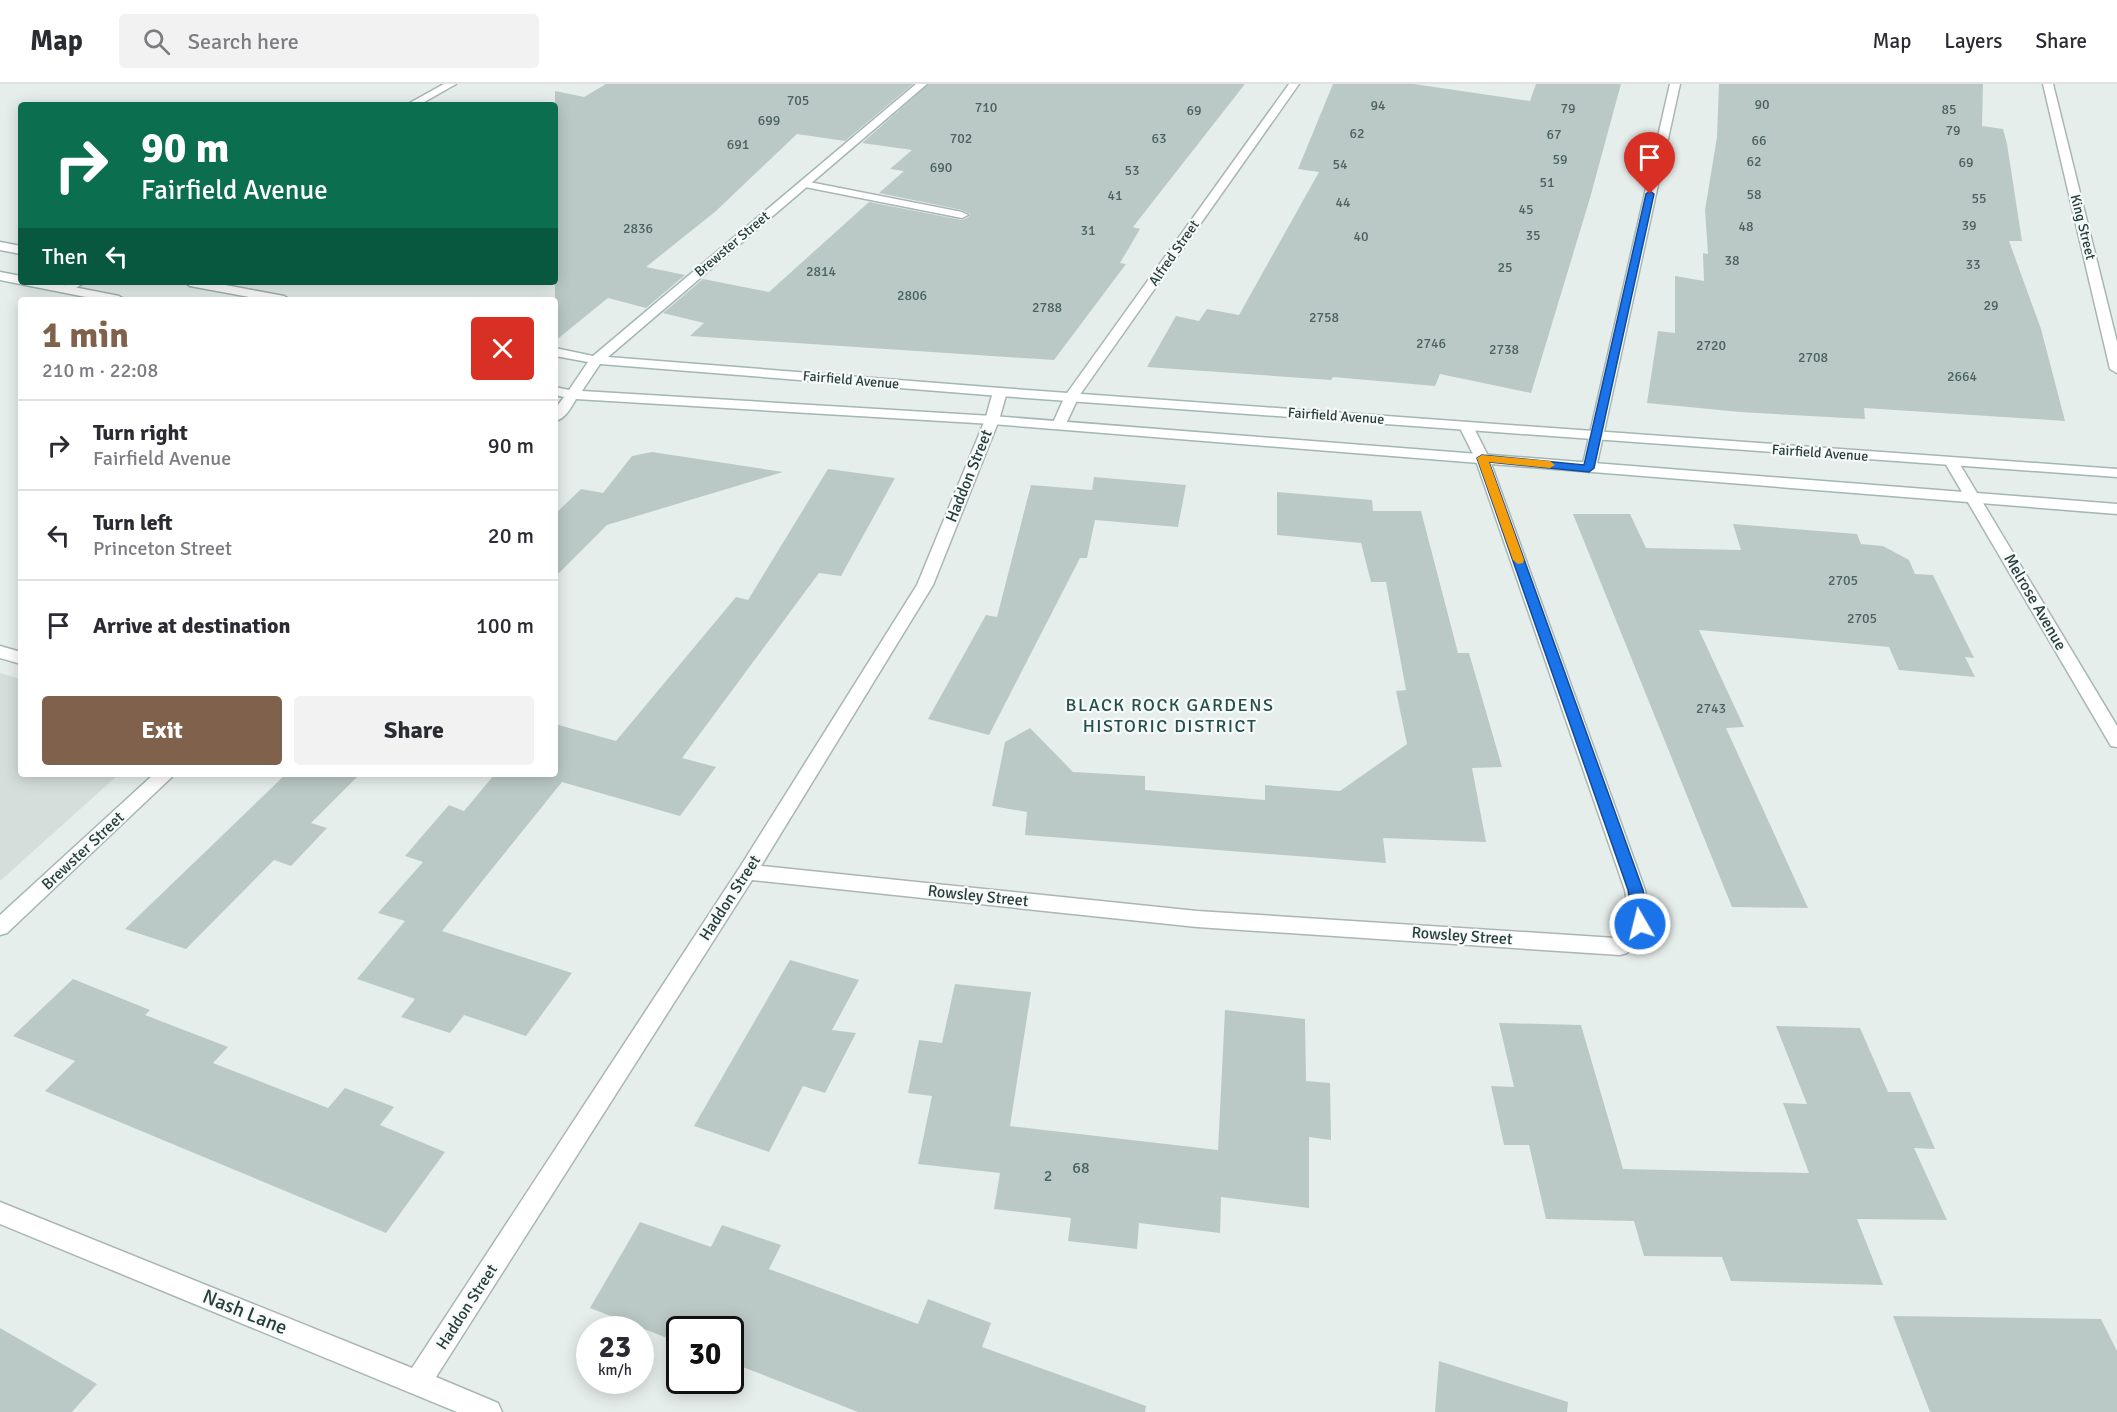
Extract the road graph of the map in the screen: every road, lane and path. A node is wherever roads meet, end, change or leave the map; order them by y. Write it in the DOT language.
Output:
graph roads {
  1 [pos="451,84"];
  2 [pos="922,84"];
  3 [pos="1294,84"];
  4 [pos="1675,84"];
  5 [pos="2048,84"];
  6 [pos="417,102"];
  7 [pos="804,184"];
  8 [pos="962,215"];
  9 [pos="0,246"];
  10 [pos="18,249"];
  11 [pos="0,276"];
  12 [pos="18,279"];
  13 [pos="45,285"];
  14 [pos="73,285"];
  15 [pos="206,285"];
  16 [pos="66,289"];
  17 [pos="105,297"];
  18 [pos="268,297"];
  19 [pos="558,353"];
  20 [pos="596,360"];
  21 [pos="2117,369"];
  22 [pos="558,392"];
  23 [pos="1000,392"];
  24 [pos="573,395"];
  25 [pos="1072,396"];
  26 [pos="558,413"];
  27 [pos="992,420"];
  28 [pos="1059,425"];
  29 [pos="1466,426"];
  30 [pos="1596,436"];
  31 [pos="1482,458"];
  32 [pos="1952,463"];
  33 [pos="1589,468"];
  34 [pos="2117,473"];
  35 [pos="1975,499"];
  36 [pos="2117,509"];
  37 [pos="0,652"];
  38 [pos="18,657"];
  39 [pos="2117,741"];
  40 [pos="163,777"];
  41 [pos="747,872"];
  42 [pos="0,927"];
  43 [pos="0,1213"];
  44 [pos="418,1382"];
  45 [pos="489,1412"];
  1 -- 6 [label="street"];
  2 -- 7 [label="street, Brewster Street"];
  3 -- 25 [label="street, Alfred Street"];
  4 -- 30 [label="street"];
  5 -- 21 [label="street, King Street"];
  7 -- 8 [label="street"];
  7 -- 20 [label="street, Brewster Street"];
  9 -- 10 [label="street"];
  11 -- 12 [label="street"];
  13 -- 16 [label="street"];
  14 -- 16 [label="street"];
  15 -- 18 [label="street"];
  16 -- 17 [label="street"];
  19 -- 20 [label="street, Fairfield Avenue"];
  20 -- 23 [label="street, Fairfield Avenue"];
  20 -- 24 [label="street, Brewster Street"];
  22 -- 24 [label="street, Fairfield Avenue"];
  23 -- 25 [label="street, Fairfield Avenue"];
  23 -- 27 [label="street, Haddon Street"];
  24 -- 26 [label="street, Brewster Street"];
  24 -- 27 [label="street, Fairfield Avenue"];
  25 -- 28 [label="street, Alfred Street"];
  25 -- 29 [label="street, Fairfield Avenue"];
  27 -- 28 [label="street, Fairfield Avenue"];
  27 -- 41 [label="street, Haddon Street"];
  28 -- 31 [label="street, Fairfield Avenue"];
  29 -- 30 [label="street, Fairfield Avenue"];
  29 -- 31 [label="street, Rowsley Street"];
  30 -- 32 [label="street, Fairfield Avenue"];
  30 -- 33 [label="street"];
  31 -- 33 [label="street, Fairfield Avenue"];
  31 -- 41 [label="street, Rowsley Street"];
  32 -- 34 [label="street, Fairfield Avenue"];
  32 -- 35 [label="street, Melrose Avenue"];
  33 -- 35 [label="street, Fairfield Avenue"];
  35 -- 36 [label="street, Fairfield Avenue"];
  35 -- 39 [label="street, Melrose Avenue"];
  37 -- 38 [label="street"];
  40 -- 42 [label="street, Brewster Street"];
  41 -- 44 [label="street, Haddon Street"];
  43 -- 44 [label="street, Nash Lane"];
  44 -- 45 [label="street, Nash Lane"];
}
